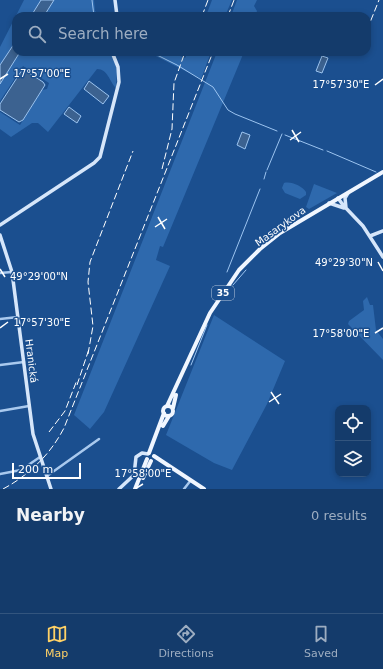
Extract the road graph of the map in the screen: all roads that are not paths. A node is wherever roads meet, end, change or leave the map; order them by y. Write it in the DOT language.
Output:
graph roads {
  1 [pos="115,0"];
  2 [pos="116,12"];
  3 [pos="113,56"];
  4 [pos="383,172"];
  5 [pos="350,191"];
  6 [pos="338,198"];
  7 [pos="329,203"];
  8 [pos="346,209"];
  9 [pos="0,225"];
  10 [pos="383,230"];
  11 [pos="0,235"];
  12 [pos="370,236"];
  13 [pos="383,256"];
  14 [pos="12,272"];
  15 [pos="0,273"];
  16 [pos="18,317"];
  17 [pos="0,319"];
  18 [pos="199,335"];
  19 [pos="24,362"];
  20 [pos="0,365"];
  21 [pos="29,406"];
  22 [pos="167,406"];
  23 [pos="172,408"];
  24 [pos="0,411"];
  25 [pos="164,414"];
  26 [pos="169,416"];
  27 [pos="99,439"];
  28 [pos="40,457"];
  29 [pos="150,457"];
  30 [pos="0,474"];
  31 [pos="47,476"];
  32 [pos="191,480"];
  33 [pos="51,489"];
  34 [pos="119,489"];
  35 [pos="136,489"];
  36 [pos="184,489"];
  37 [pos="204,489"];
  1 -- 2 [label="street"];
  3 -- 9 [label="street"];
  4 -- 5 [label="main road, 35"];
  5 -- 6 [label="main road, 35"];
  5 -- 8 [label="street"];
  6 -- 7 [label="main road, Masarykova / 35"];
  6 -- 8 [label="street"];
  7 -- 8 [label="street"];
  7 -- 18 [label="main road, Masarykova / 35"];
  8 -- 12 [label="street"];
  10 -- 12 [label="street"];
  11 -- 14 [label="street, Hranická"];
  12 -- 13 [label="street"];
  14 -- 15 [label="street"];
  14 -- 16 [label="street, Hranická"];
  16 -- 17 [label="street"];
  16 -- 19 [label="street, Hranická"];
  18 -- 22 [label="main road, Masarykova / 35"];
  18 -- 23 [label="main road, Masarykova / 35"];
  19 -- 20 [label="street"];
  19 -- 21 [label="street, Hranická"];
  21 -- 24 [label="street"];
  21 -- 28 [label="street, Hranická"];
  22 -- 23 [label="main road"];
  22 -- 25 [label="main road, Masarykova / 35"];
  23 -- 26 [label="main road, Masarykova / 35"];
  25 -- 26 [label="main road"];
  25 -- 29 [label="main road, Masarykova / 35"];
  26 -- 29 [label="main road, Masarykova / 35"];
  27 -- 31 [label="street"];
  28 -- 30 [label="street"];
  28 -- 31 [label="street, Hranická"];
  29 -- 32 [label="main road"];
  29 -- 34 [label="street"];
  29 -- 35 [label="main road, Masarykova / 35"];
  31 -- 33 [label="street, Hranická"];
  32 -- 36 [label="street"];
  32 -- 37 [label="main road"];
}
